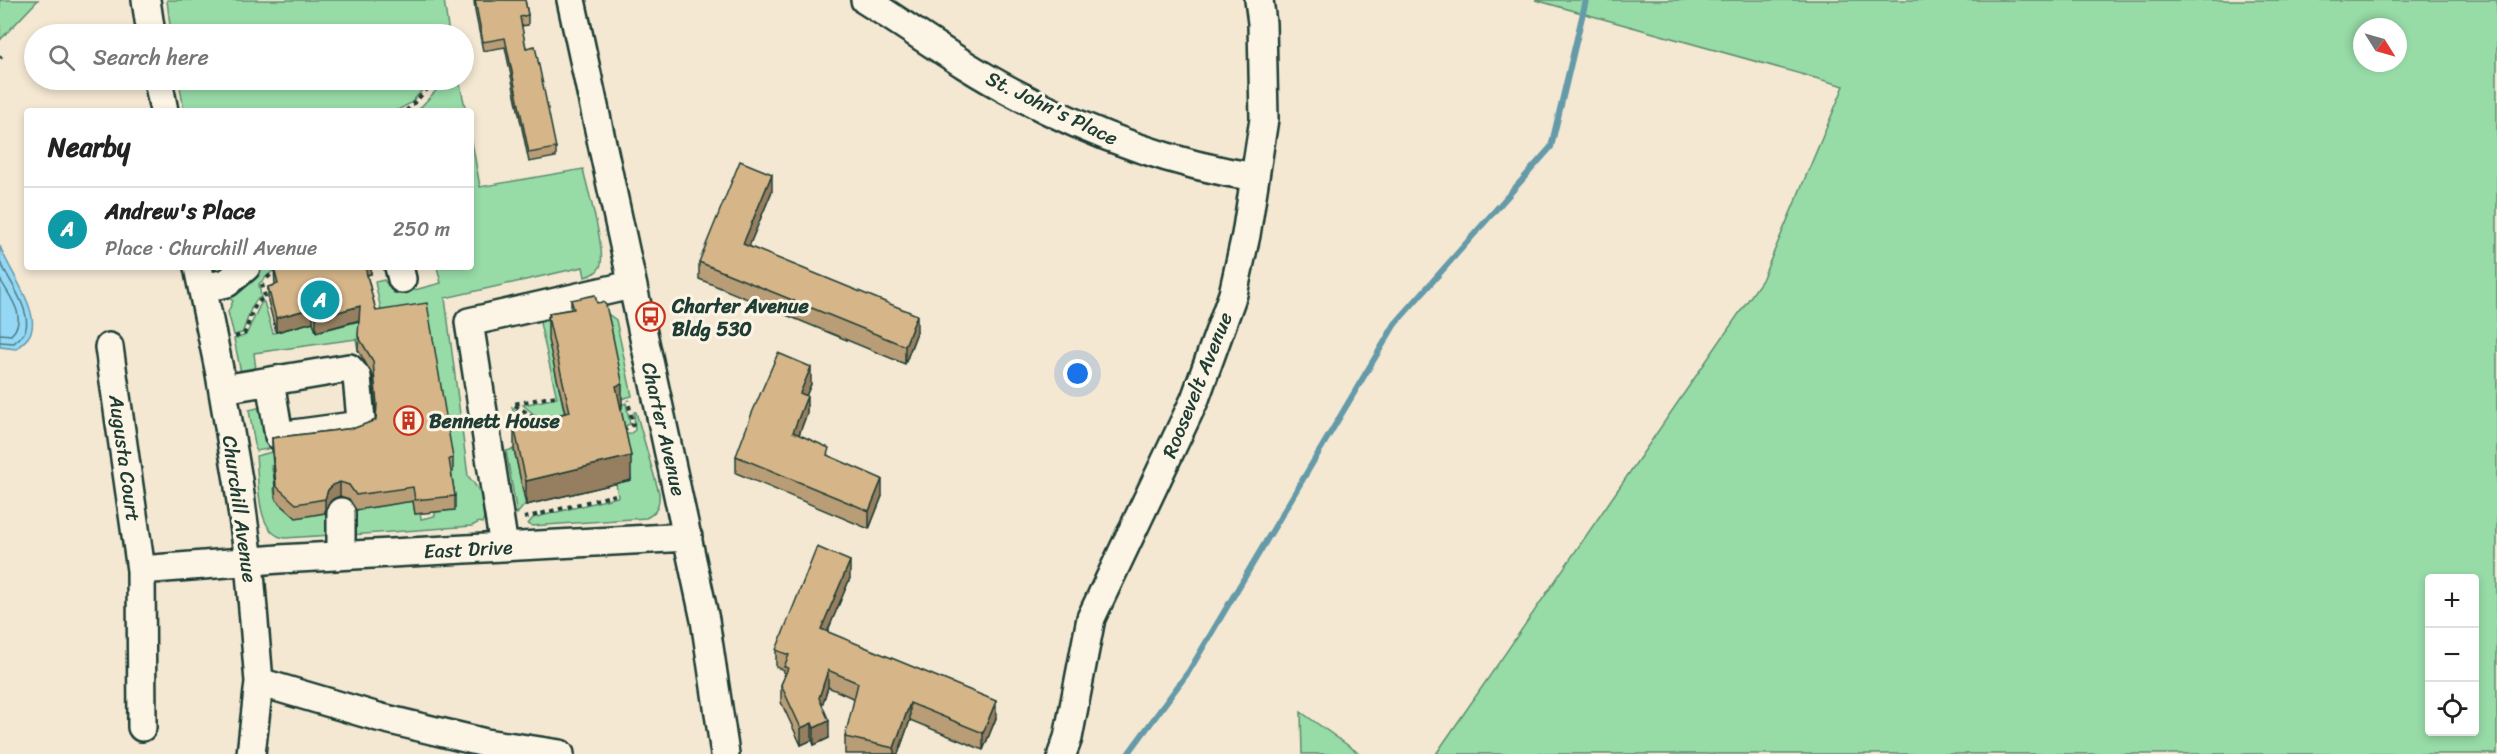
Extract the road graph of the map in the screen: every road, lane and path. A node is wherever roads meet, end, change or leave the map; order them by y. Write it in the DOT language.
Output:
graph roads {
  1 [pos="146,0"];
  2 [pos="571,0"];
  3 [pos="865,0"];
  4 [pos="1259,0"];
  5 [pos="150,24"];
  6 [pos="160,90"];
  7 [pos="426,90"];
  8 [pos="163,108"];
  9 [pos="409,108"];
  10 [pos="1255,177"];
  11 [pos="258,271"];
  12 [pos="201,278"];
  13 [pos="631,285"];
  14 [pos="273,287"];
  15 [pos="230,338"];
  16 [pos="109,347"];
  17 [pos="270,381"];
  18 [pos="223,389"];
  19 [pos="556,396"];
  20 [pos="639,397"];
  21 [pos="628,399"];
  22 [pos="622,401"];
  23 [pos="543,428"];
  24 [pos="620,430"];
  25 [pos="615,495"];
  26 [pos="340,512"];
  27 [pos="518,522"];
  28 [pos="688,537"];
  29 [pos="504,547"];
  30 [pos="341,555"];
  31 [pos="249,561"];
  32 [pos="141,570"];
  33 [pos="259,682"];
  34 [pos="142,728"];
  35 [pos="250,754"];
  36 [pos="560,754"];
  37 [pos="724,754"];
  38 [pos="1062,754"];
  1 -- 5 [label="street"];
  2 -- 13 [label="street, Charter Avenue"];
  3 -- 10 [label="street, St. John's Place"];
  4 -- 10 [label="street, Roosevelt Avenue"];
  6 -- 8 [label="street"];
  7 -- 9 [label="path"];
  10 -- 38 [label="street, Roosevelt Avenue"];
  11 -- 12 [label="street"];
  11 -- 14 [label="path"];
  11 -- 15 [label="path"];
  12 -- 18 [label="street, Churchill Avenue"];
  13 -- 28 [label="street, Charter Avenue"];
  13 -- 29 [label="street"];
  16 -- 32 [label="street, Augusta Court"];
  17 -- 18 [label="street"];
  18 -- 31 [label="street, Churchill Avenue"];
  19 -- 23 [label="path"];
  20 -- 21 [label="path"];
  21 -- 22 [label="path"];
  21 -- 24 [label="path"];
  25 -- 27 [label="path"];
  26 -- 30 [label="street"];
  28 -- 29 [label="street, East Drive"];
  28 -- 37 [label="street, Charter Avenue"];
  29 -- 30 [label="street, East Drive"];
  30 -- 31 [label="street, East Drive"];
  31 -- 32 [label="street"];
  31 -- 33 [label="street, Churchill Avenue"];
  32 -- 34 [label="street, Augusta Court"];
  33 -- 35 [label="street, Churchill Avenue"];
  33 -- 36 [label="street"];
}
